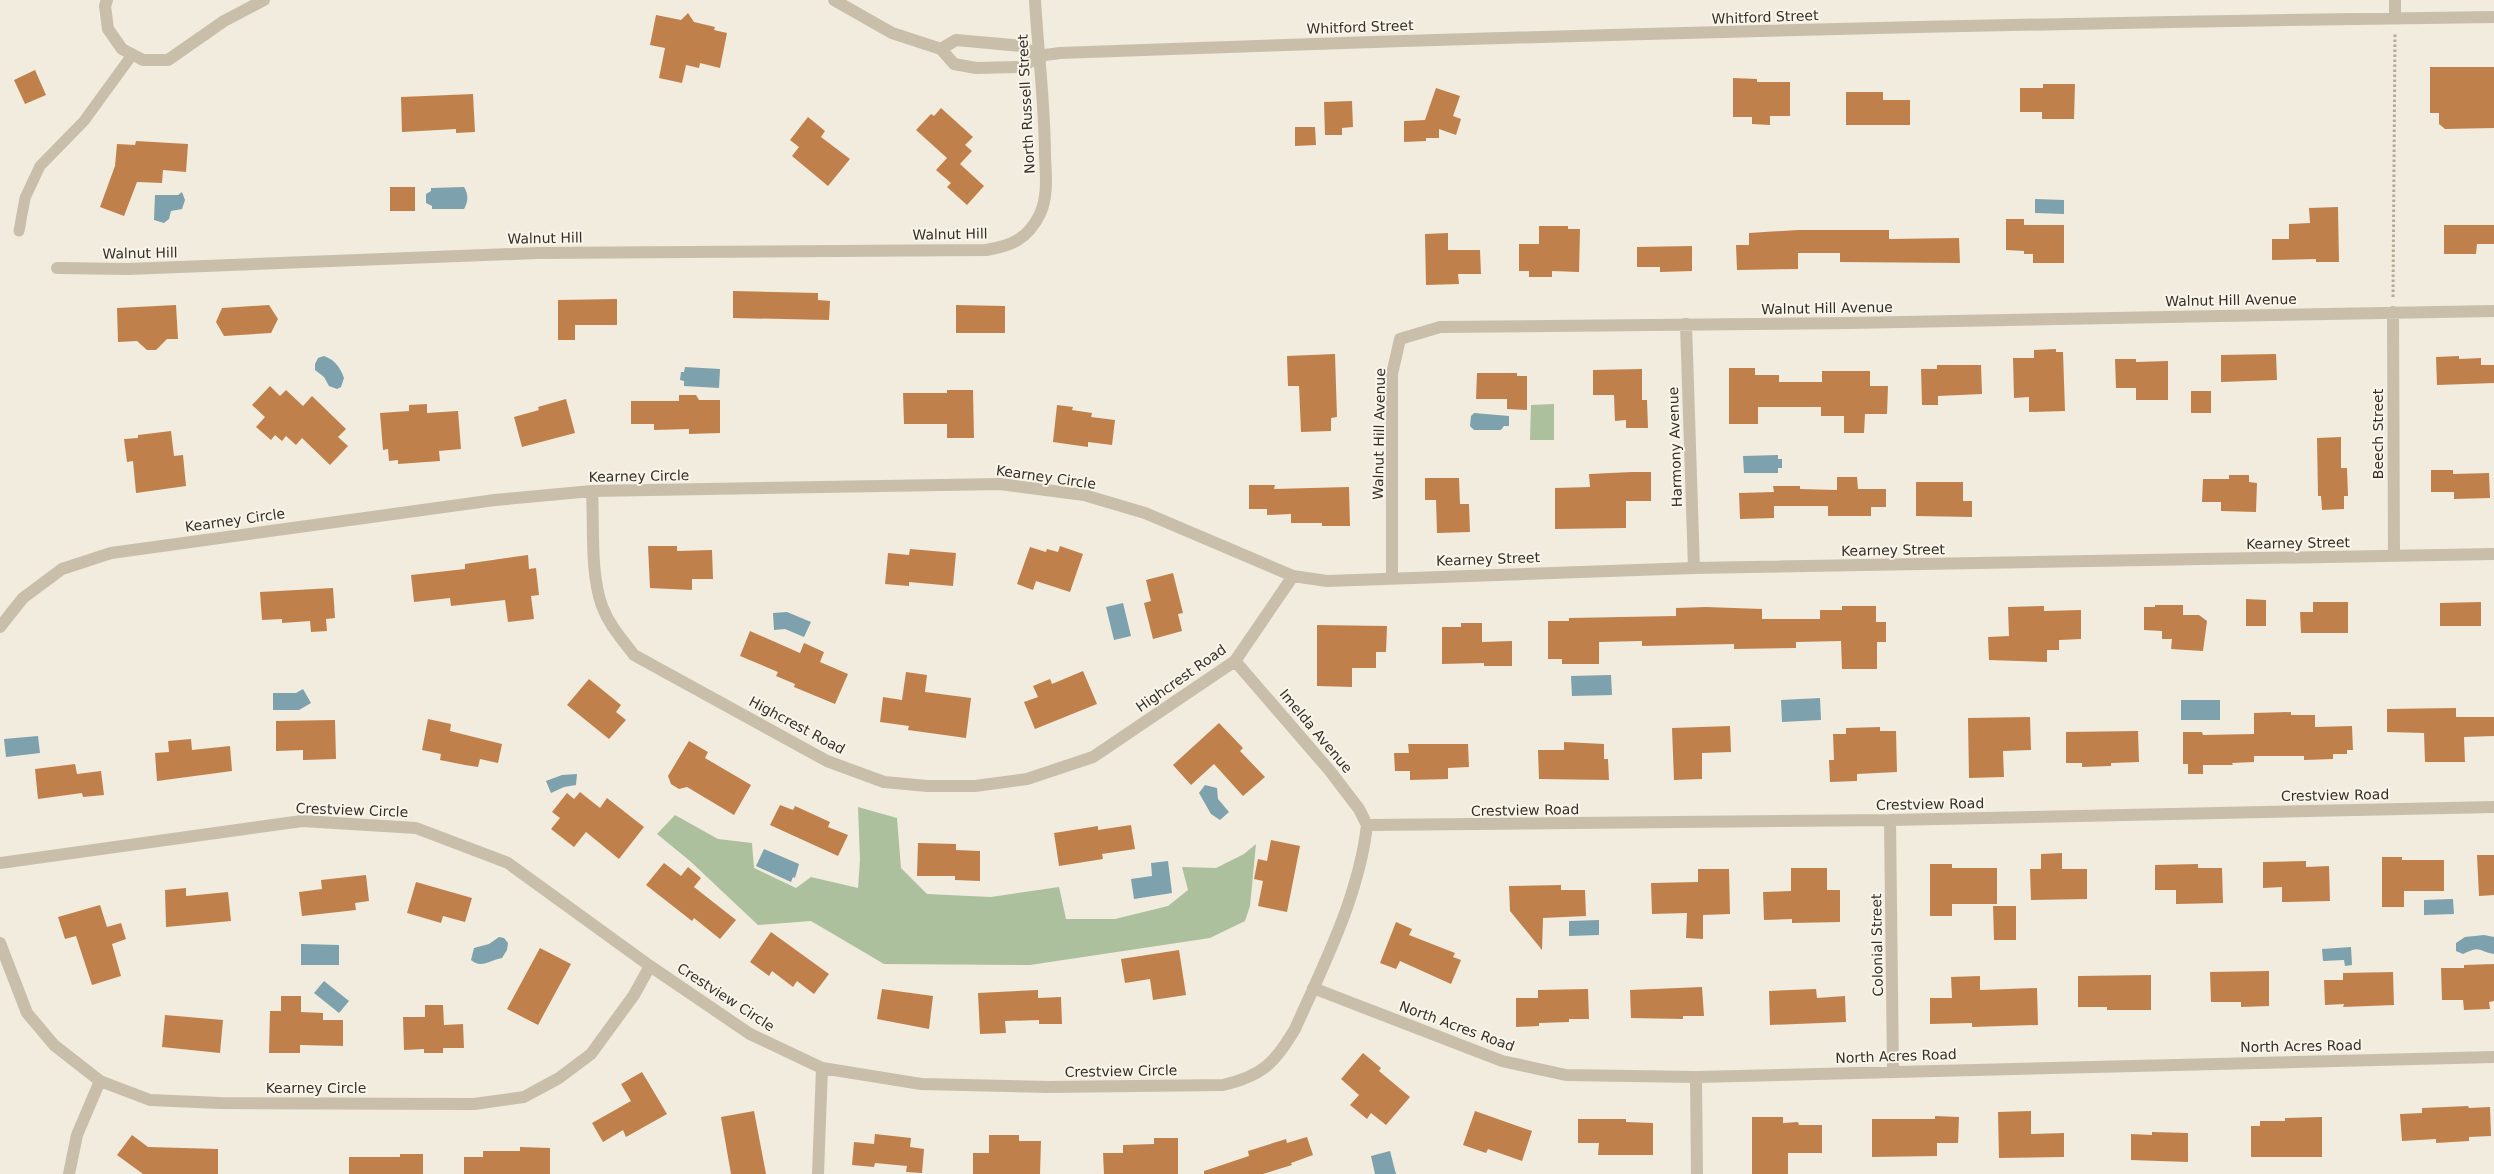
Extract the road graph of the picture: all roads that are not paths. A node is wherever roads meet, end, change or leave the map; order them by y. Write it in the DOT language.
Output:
graph roads {
  1 [pos="107,0"];
  2 [pos="264,0"];
  3 [pos="834,0"];
  4 [pos="1035,0"];
  5 [pos="2395,0"];
  6 [pos="2494,17"];
  7 [pos="2395,18"];
  8 [pos="940,49"];
  9 [pos="132,55"];
  10 [pos="1038,56"];
  11 [pos="19,231"];
  12 [pos="1029,232"];
  13 [pos="57,268"];
  14 [pos="2494,311"];
  15 [pos="2393,312"];
  16 [pos="1686,324"];
  17 [pos="592,491"];
  18 [pos="2494,554"];
  19 [pos="2394,556"];
  20 [pos="1694,568"];
  21 [pos="1293,576"];
  22 [pos="1392,577"];
  23 [pos="0,627"];
  24 [pos="1235,661"];
  25 [pos="2494,807"];
  26 [pos="1890,820"];
  27 [pos="1367,825"];
  28 [pos="0,863"];
  29 [pos="0,943"];
  30 [pos="650,966"];
  31 [pos="1313,988"];
  32 [pos="2494,1057"];
  33 [pos="822,1068"];
  34 [pos="1893,1070"];
  35 [pos="1696,1077"];
  36 [pos="100,1080"];
  37 [pos="69,1174"];
  38 [pos="818,1174"];
  39 [pos="1697,1174"];
  1 -- 9 [label="street"];
  2 -- 9 [label="street"];
  3 -- 8 [label="street, Whitford Street"];
  4 -- 10 [label="street, North Russell Street"];
  5 -- 7 [label="street"];
  6 -- 7 [label="street, Whitford Street"];
  7 -- 10 [label="street, Whitford Street"];
  8 -- 10 [label="street"];
  8 -- 10 [label="street, Whitford Street"];
  9 -- 11 [label="lane"];
  10 -- 12 [label="street, North Russell Street"];
  12 -- 13 [label="street, Walnut Hill"];
  14 -- 15 [label="street, Walnut Hill Avenue"];
  15 -- 16 [label="street, Walnut Hill Avenue"];
  15 -- 19 [label="street, Beech Street"];
  16 -- 20 [label="street, Harmony Avenue"];
  16 -- 22 [label="street, Walnut Hill Avenue"];
  17 -- 21 [label="street, Kearney Circle"];
  17 -- 23 [label="street, Kearney Circle"];
  17 -- 24 [label="street, Highcrest Road"];
  18 -- 19 [label="street, Kearney Street"];
  19 -- 20 [label="street, Kearney Street"];
  20 -- 22 [label="street, Kearney Street"];
  21 -- 22 [label="street, Kearney Street"];
  21 -- 24 [label="street, Highcrest Road"];
  24 -- 27 [label="street, Imelda Avenue"];
  25 -- 26 [label="street, Crestview Road"];
  26 -- 27 [label="street, Crestview Road"];
  26 -- 34 [label="street, Colonial Street"];
  27 -- 31 [label="street, Crestview Circle"];
  28 -- 30 [label="street, Crestview Circle"];
  29 -- 36 [label="street, Kearney Circle"];
  30 -- 33 [label="street, Crestview Circle"];
  30 -- 36 [label="street, Kearney Circle"];
  31 -- 33 [label="street, Crestview Circle"];
  31 -- 35 [label="street, North Acres Road"];
  32 -- 34 [label="street, North Acres Road"];
  33 -- 38 [label="street"];
  34 -- 35 [label="street, North Acres Road"];
  35 -- 39 [label="street"];
  36 -- 37 [label="street"];
}
